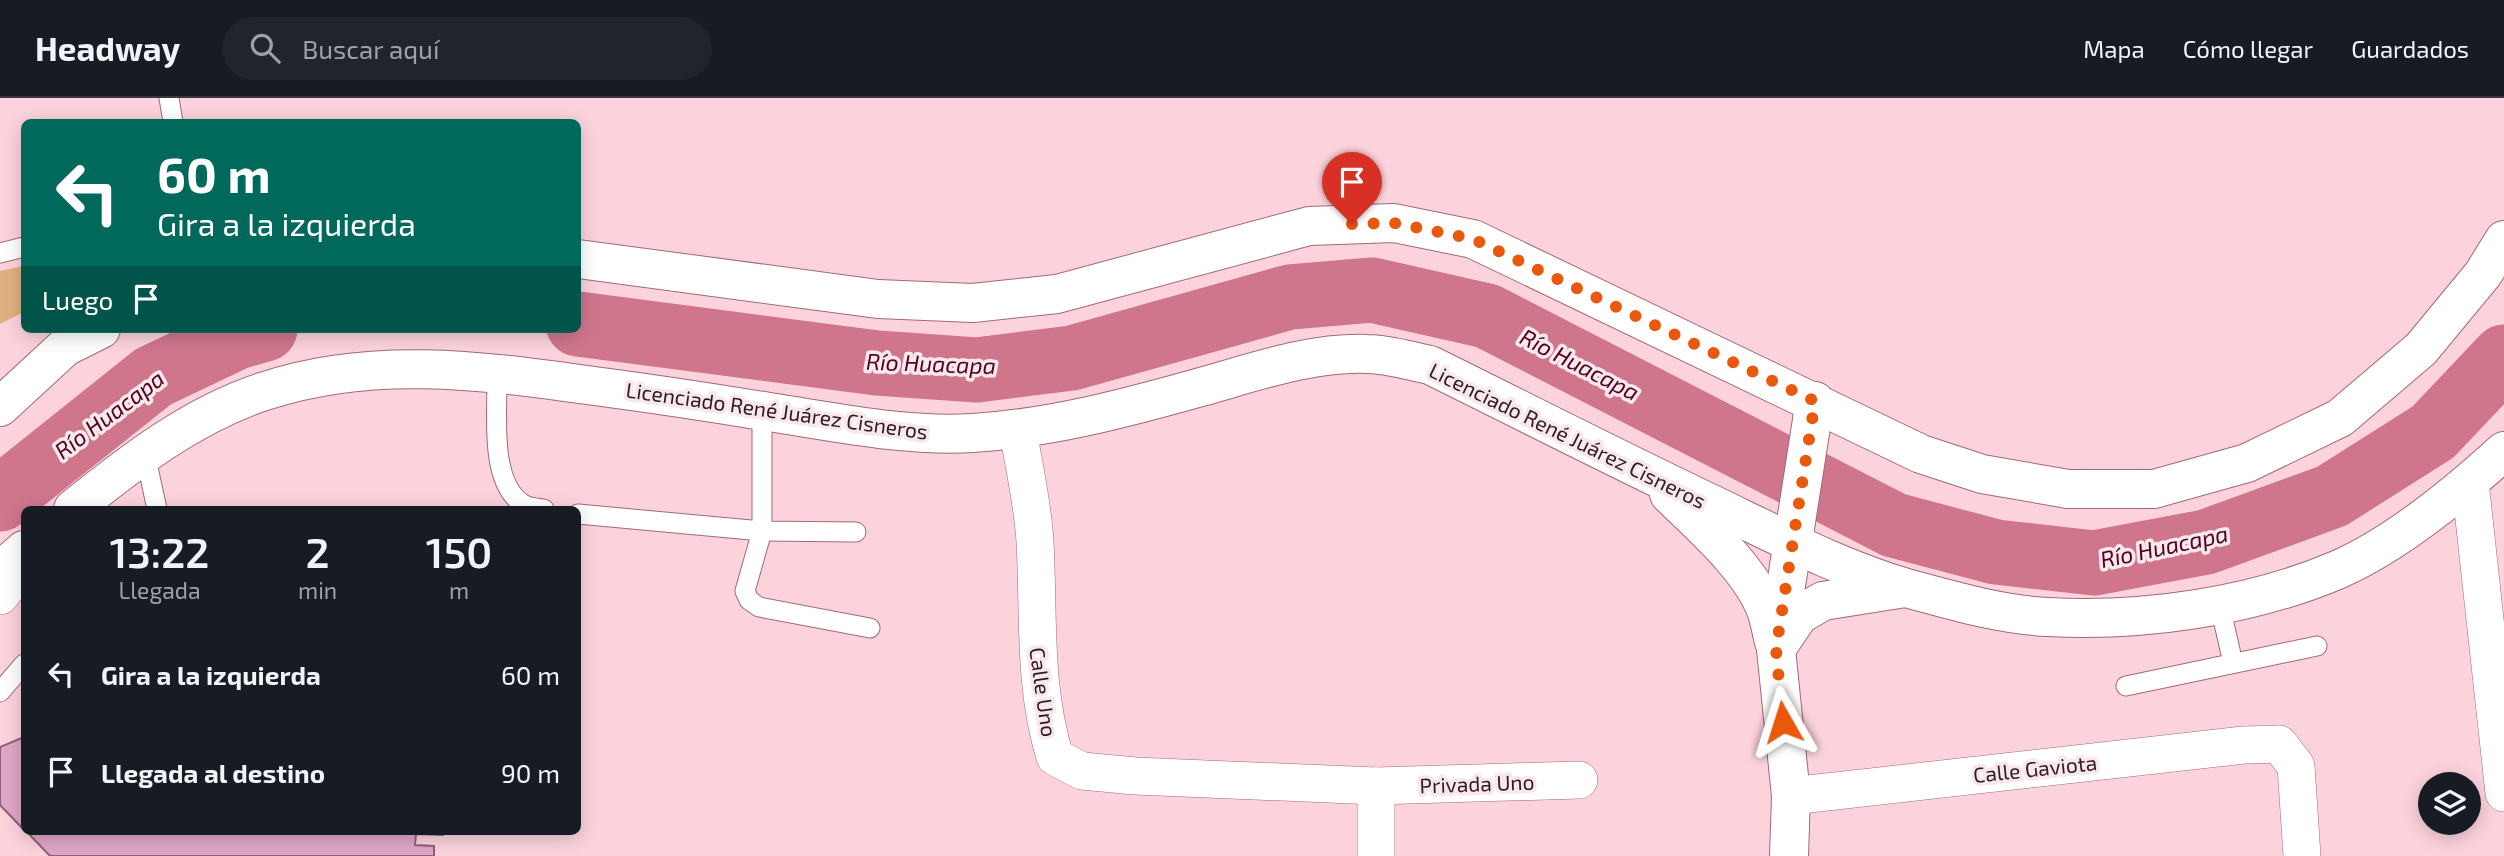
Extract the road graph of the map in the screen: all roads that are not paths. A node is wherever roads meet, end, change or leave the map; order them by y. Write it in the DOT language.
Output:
graph roads {
  1 [pos="169,98"];
  2 [pos="172,119"];
  3 [pos="2504,240"];
  4 [pos="21,248"];
  5 [pos="0,253"];
  6 [pos="581,259"];
  7 [pos="87,333"];
  8 [pos="70,338"];
  9 [pos="497,372"];
  10 [pos="0,407"];
  11 [pos="1815,410"];
  12 [pos="762,411"];
  13 [pos="1018,430"];
  14 [pos="2504,451"];
  15 [pos="145,454"];
  16 [pos="1650,475"];
  17 [pos="2470,482"];
  18 [pos="78,506"];
  19 [pos="156,506"];
  20 [pos="529,506"];
  21 [pos="581,514"];
  22 [pos="1795,530"];
  23 [pos="762,531"];
  24 [pos="856,532"];
  25 [pos="21,553"];
  26 [pos="21,570"];
  27 [pos="0,571"];
  28 [pos="1907,588"];
  29 [pos="0,596"];
  30 [pos="2220,606"];
  31 [pos="870,628"];
  32 [pos="2317,646"];
  33 [pos="1776,649"];
  34 [pos="2233,663"];
  35 [pos="21,668"];
  36 [pos="2126,686"];
  37 [pos="0,692"];
  38 [pos="1579,780"];
  39 [pos="1376,786"];
  40 [pos="2504,793"];
  41 [pos="1791,796"];
  42 [pos="1376,856"];
  43 [pos="1789,856"];
  44 [pos="2302,856"];
  1 -- 2 [label="lane"];
  3 -- 11 [label="main road"];
  4 -- 5 [label="lane"];
  6 -- 11 [label="main road"];
  7 -- 8 [label="main road"];
  8 -- 10 [label="main road"];
  9 -- 12 [label="main road, Licenciado René Juárez Cisneros"];
  9 -- 15 [label="main road, Licenciado René Juárez Cisneros"];
  9 -- 20 [label="lane"];
  11 -- 22 [label="main road"];
  12 -- 13 [label="main road, Licenciado René Juárez Cisneros"];
  12 -- 23 [label="lane"];
  13 -- 16 [label="main road, Licenciado René Juárez Cisneros"];
  13 -- 39 [label="street, Calle Uno"];
  14 -- 17 [label="main road, Licenciado René Juárez Cisneros"];
  15 -- 18 [label="main road, Licenciado René Juárez Cisneros"];
  15 -- 19 [label="lane"];
  16 -- 22 [label="main road, Licenciado René Juárez Cisneros"];
  16 -- 33 [label="main road"];
  17 -- 30 [label="main road, Licenciado René Juárez Cisneros"];
  17 -- 40 [label="street"];
  21 -- 23 [label="lane"];
  22 -- 28 [label="main road, Licenciado René Juárez Cisneros"];
  22 -- 33 [label="main road"];
  23 -- 24 [label="lane"];
  23 -- 31 [label="lane"];
  25 -- 27 [label="main road"];
  26 -- 29 [label="street"];
  28 -- 30 [label="main road, Licenciado René Juárez Cisneros"];
  28 -- 33 [label="main road"];
  30 -- 34 [label="lane"];
  32 -- 34 [label="lane"];
  33 -- 41 [label="main road"];
  34 -- 36 [label="lane"];
  35 -- 37 [label="lane"];
  38 -- 39 [label="street, Privada Uno"];
  39 -- 42 [label="street"];
  41 -- 43 [label="main road"];
  41 -- 44 [label="street, Calle Gaviota"];
}
